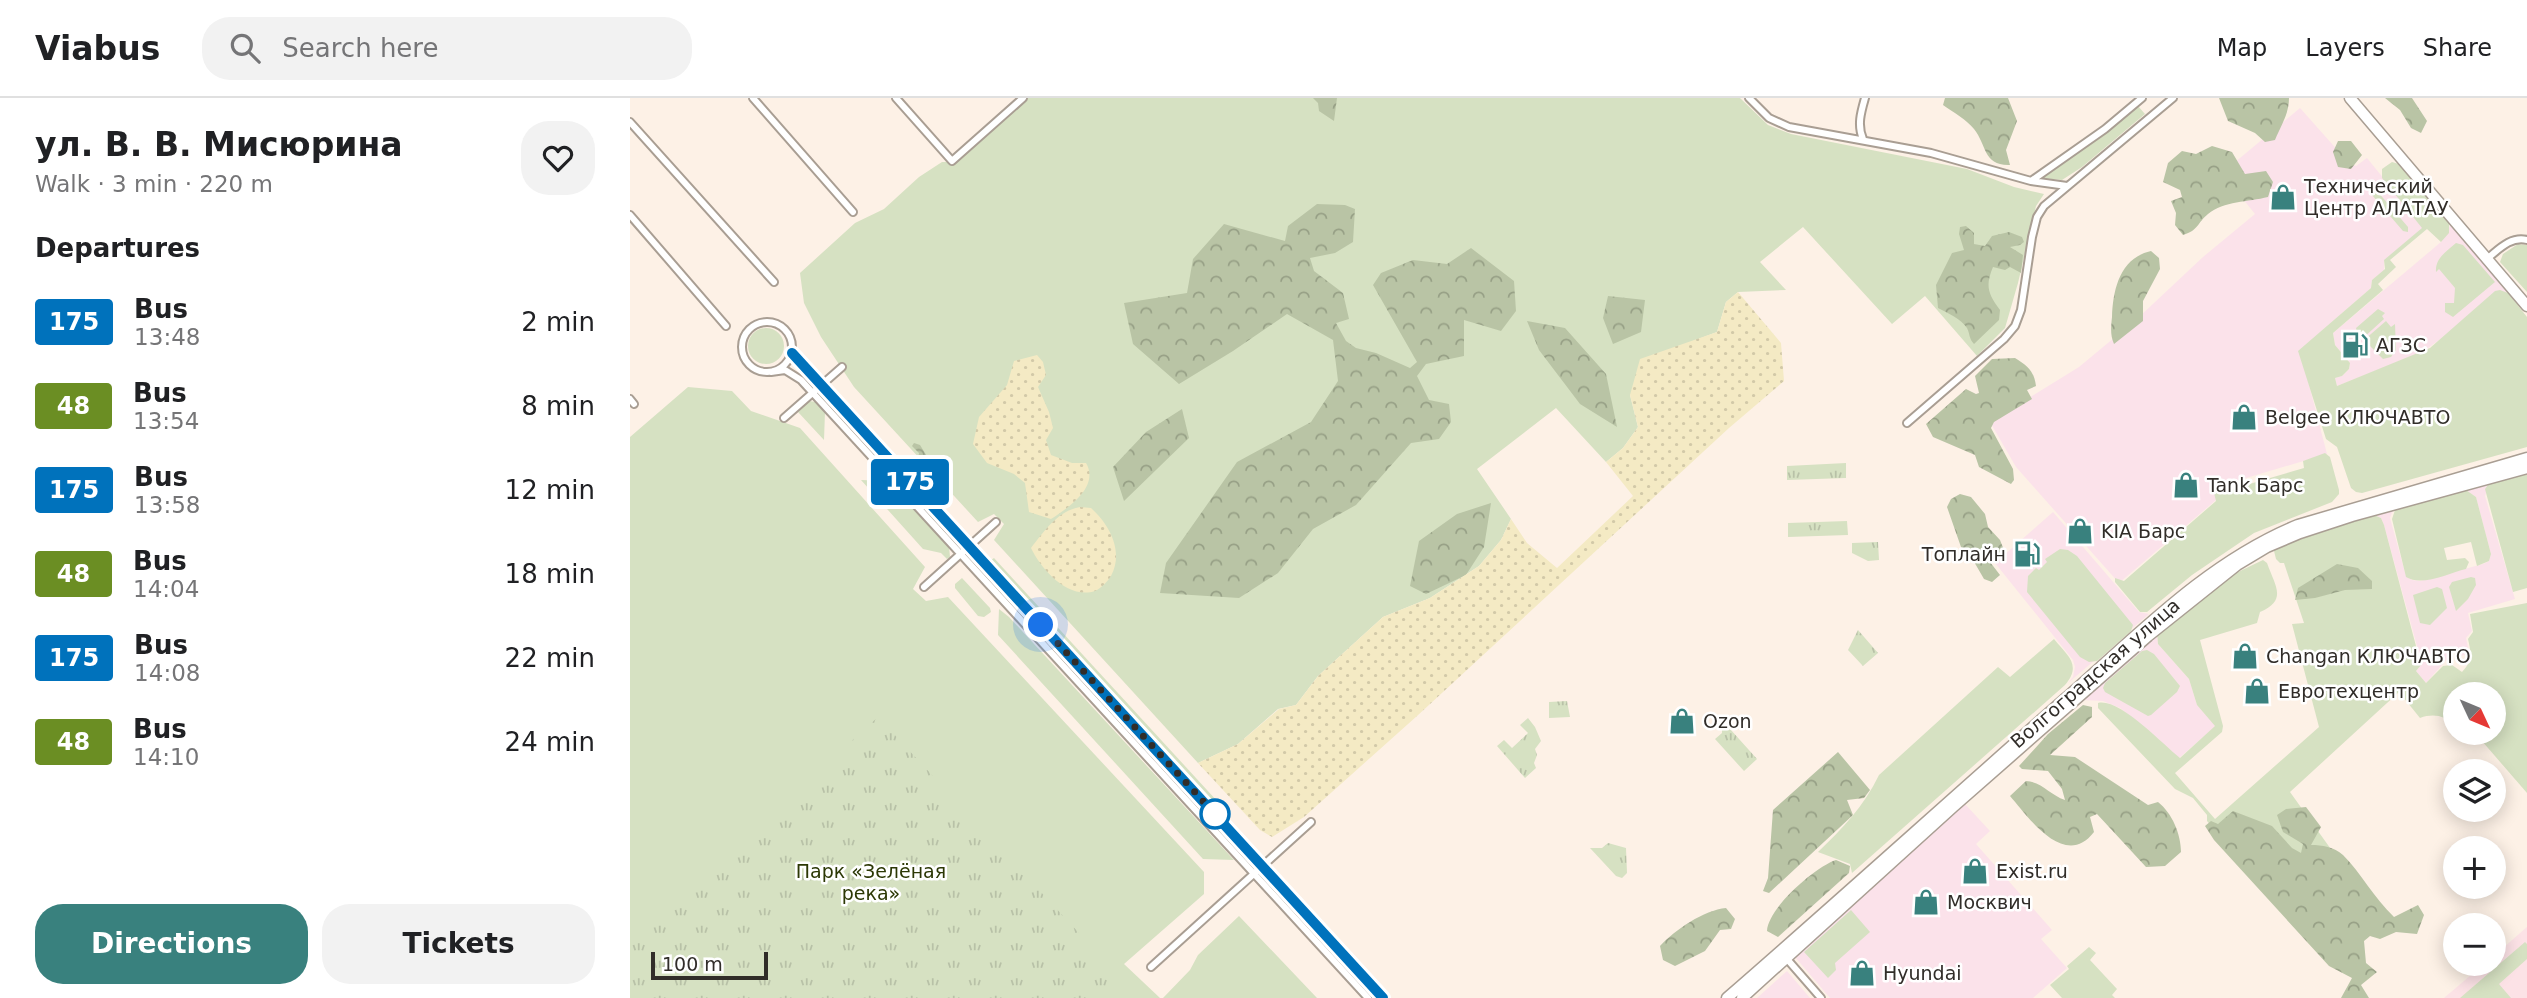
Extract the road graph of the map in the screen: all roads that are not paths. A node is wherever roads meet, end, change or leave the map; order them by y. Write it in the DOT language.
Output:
graph roads {
  1 [pos="753,98"];
  2 [pos="896,98"];
  3 [pos="1023,98"];
  4 [pos="1749,98"];
  5 [pos="1865,98"];
  6 [pos="2142,98"];
  7 [pos="2173,98"];
  8 [pos="2350,98"];
  9 [pos="630,122"];
  10 [pos="1863,139"];
  11 [pos="2031,181"];
  12 [pos="2067,186"];
  13 [pos="852,212"];
  14 [pos="632,220"];
  15 [pos="2527,240"];
  16 [pos="2488,258"];
  17 [pos="774,282"];
  18 [pos="2527,306"];
  19 [pos="726,326"];
  20 [pos="792,353"];
  21 [pos="842,367"];
  22 [pos="771,372"];
  23 [pos="821,385"];
  24 [pos="813,393"];
  25 [pos="784,418"];
  26 [pos="1907,423"];
  27 [pos="2527,458"];
  28 [pos="2527,468"];
  29 [pos="996,523"];
  30 [pos="965,550"];
  31 [pos="924,587"];
  32 [pos="1311,822"];
  33 [pos="1262,865"];
  34 [pos="1879,869"];
  35 [pos="1253,873"];
  36 [pos="1787,959"];
  37 [pos="1151,967"];
  38 [pos="1367,998"];
  39 [pos="1383,998"];
  40 [pos="1727,998"];
  41 [pos="1742,998"];
  42 [pos="1821,998"];
  1 -- 13 [label="street"];
  2 -- 3 [label="street"];
  4 -- 10 [label="street"];
  5 -- 10 [label="street"];
  6 -- 11 [label="street"];
  7 -- 12 [label="street"];
  8 -- 16 [label="main road"];
  9 -- 17 [label="street"];
  10 -- 11 [label="street"];
  11 -- 12 [label="street"];
  12 -- 26 [label="street"];
  14 -- 19 [label="street"];
  15 -- 16 [label="street"];
  16 -- 18 [label="main road"];
  20 -- 22 [label="street"];
  20 -- 22 [label="street"];
  20 -- 23 [label="street"];
  21 -- 23 [label="street"];
  22 -- 24 [label="street"];
  23 -- 24 [label="street"];
  23 -- 30 [label="street"];
  24 -- 25 [label="street"];
  24 -- 30 [label="street"];
  27 -- 34 [label="main road, Волгоградская улица"];
  28 -- 34 [label="main road, Волгоградская улица"];
  29 -- 30 [label="street"];
  30 -- 31 [label="street"];
  30 -- 33 [label="street"];
  30 -- 35 [label="street"];
  32 -- 33 [label="street"];
  33 -- 35 [label="street"];
  33 -- 39 [label="street"];
  34 -- 36 [label="main road, Волгоградская улица"];
  34 -- 40 [label="main road, Волгоградская улица"];
  35 -- 37 [label="street"];
  35 -- 38 [label="street"];
  36 -- 41 [label="main road, Волгоградская улица"];
  36 -- 42 [label="street"];
}
